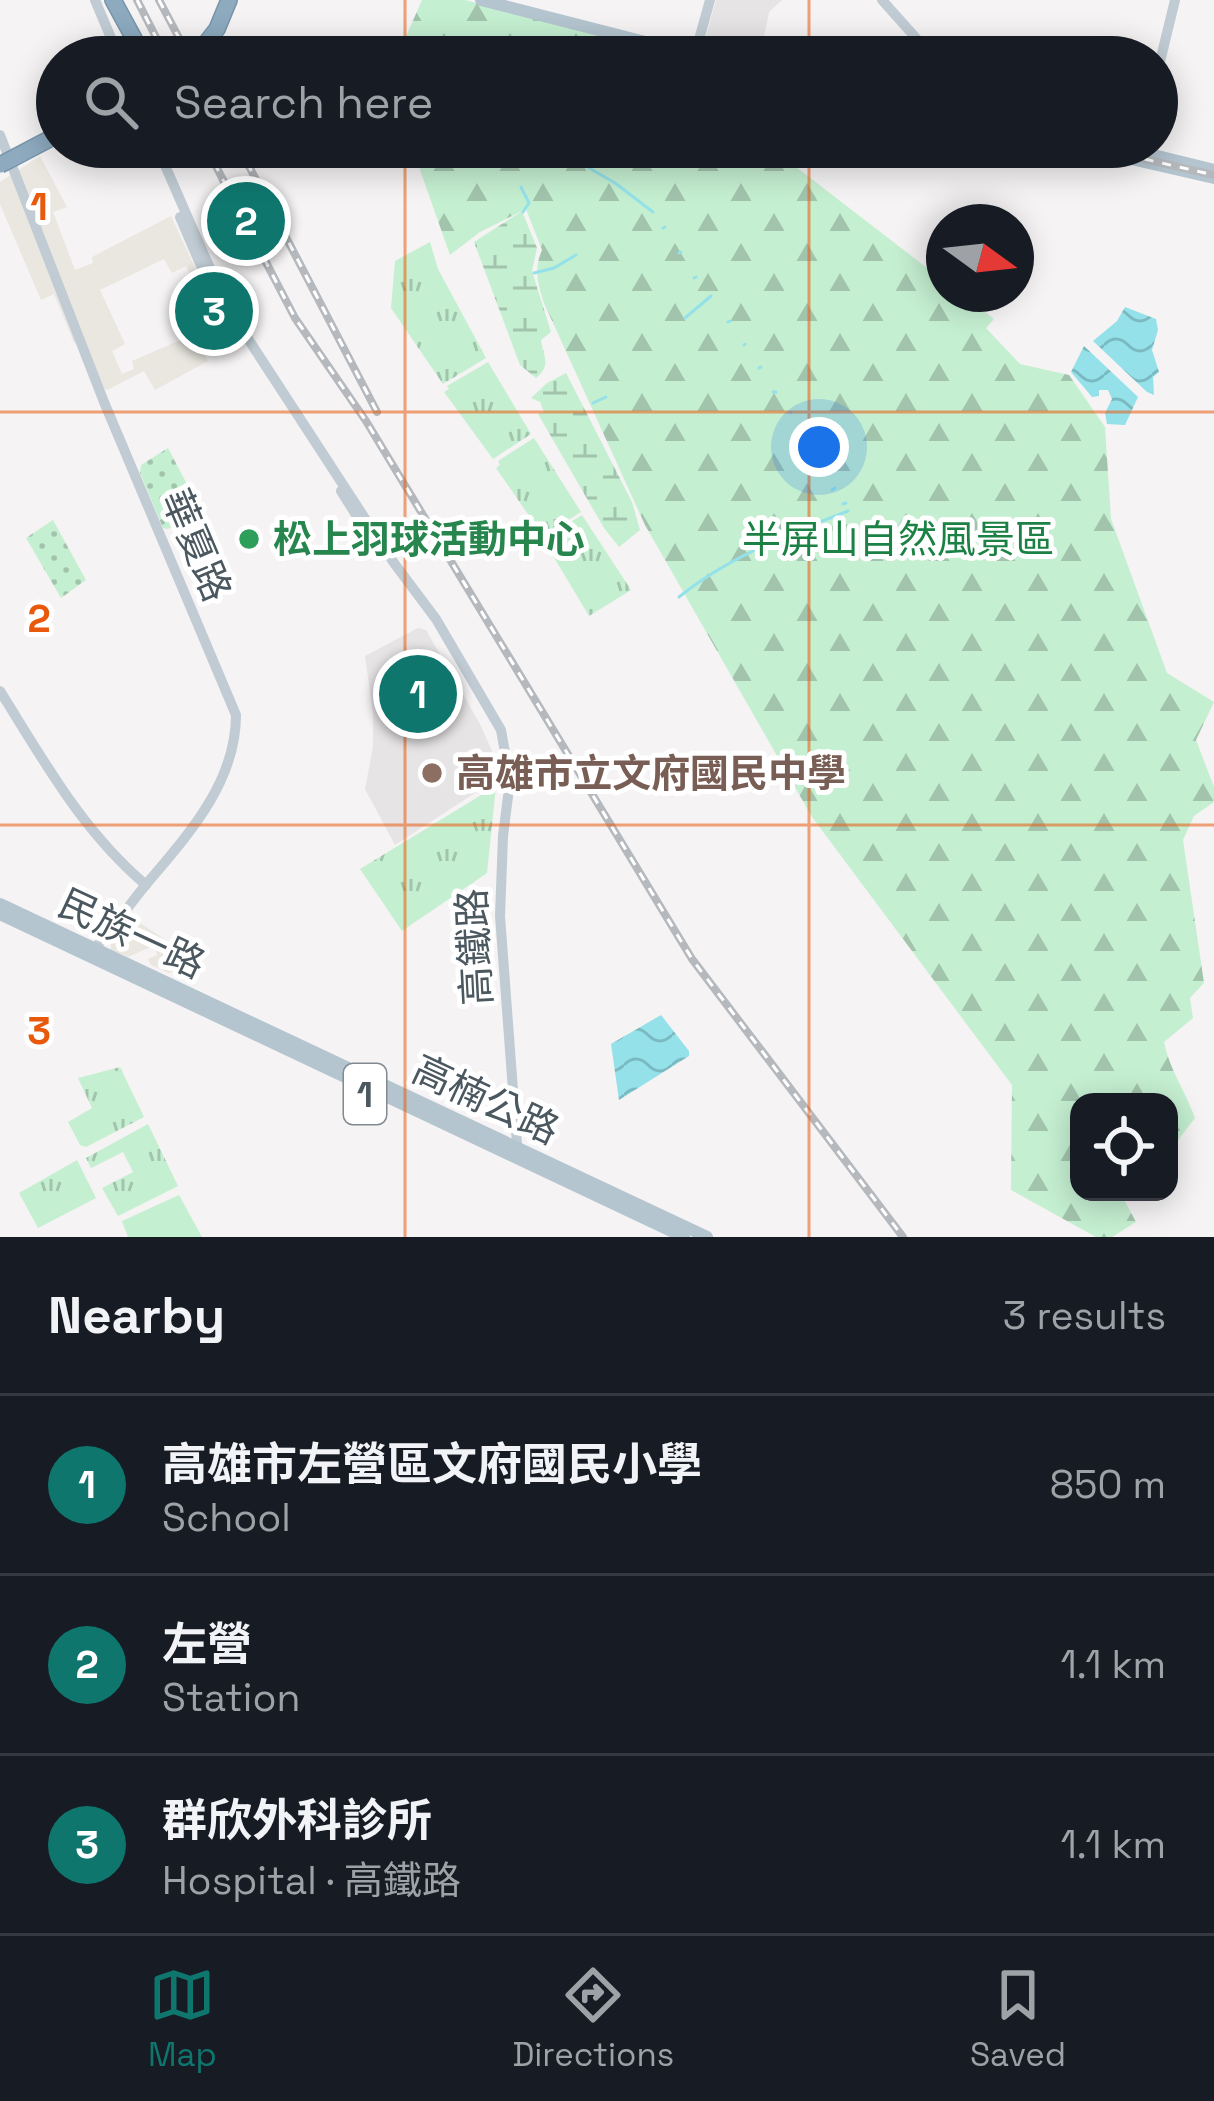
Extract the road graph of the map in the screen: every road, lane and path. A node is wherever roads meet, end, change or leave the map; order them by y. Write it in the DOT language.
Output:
graph roads {
  1 [pos="92,0"];
  2 [pos="116,0"];
  3 [pos="482,0"];
  4 [pos="510,0"];
  5 [pos="707,0"];
  6 [pos="882,0"];
  7 [pos="1171,0"];
  8 [pos="232,1"];
  9 [pos="107,36"];
  10 [pos="135,36"];
  11 [pos="217,36"];
  12 [pos="222,36"];
  13 [pos="627,36"];
  14 [pos="636,36"];
  15 [pos="700,36"];
  16 [pos="914,36"];
  17 [pos="1160,36"];
  18 [pos="1164,36"];
  19 [pos="0,135"];
  20 [pos="36,149"];
  21 [pos="3,164"];
  22 [pos="1178,164"];
  23 [pos="162,168"];
  24 [pos="1214,174"];
  25 [pos="0,691"];
  26 [pos="144,883"];
  27 [pos="0,912"];
  28 [pos="91,950"];
  29 [pos="234,1022"];
  30 [pos="510,1150"];
  31 [pos="669,1237"];
  32 [pos="685,1237"];
  33 [pos="698,1237"];
  34 [pos="707,1237"];
  1 -- 9 [label="street"];
  2 -- 10 [label="highway"];
  3 -- 13 [label="main road"];
  4 -- 14 [label="main road"];
  5 -- 15 [label="street"];
  6 -- 16 [label="street"];
  7 -- 17 [label="street"];
  7 -- 18 [label="street"];
  8 -- 11 [label="highway"];
  8 -- 12 [label="highway"];
  19 -- 21 [label="street, 華夏路"];
  20 -- 21 [label="highway, bridge"];
  21 -- 26 [label="street, 華夏路"];
  22 -- 24 [label="main road"];
  23 -- 30 [label="street, 高鐵路"];
  25 -- 26 [label="street"];
  26 -- 28 [label="street, 華夏路"];
  27 -- 28 [label="main road, 民族一路 / 1"];
  27 -- 29 [label="main road, 民族一路 / 1"];
  28 -- 29 [label="main road, 民族一路 / 1"];
  29 -- 30 [label="main road, 高楠公路 / 1"];
  30 -- 31 [label="main road, 高楠公路 / 1"];
  30 -- 32 [label="main road, 高楠公路 / 1"];
  30 -- 33 [label="main road, 高楠公路 / 1"];
  30 -- 34 [label="main road, 高楠公路 / 1"];
}
